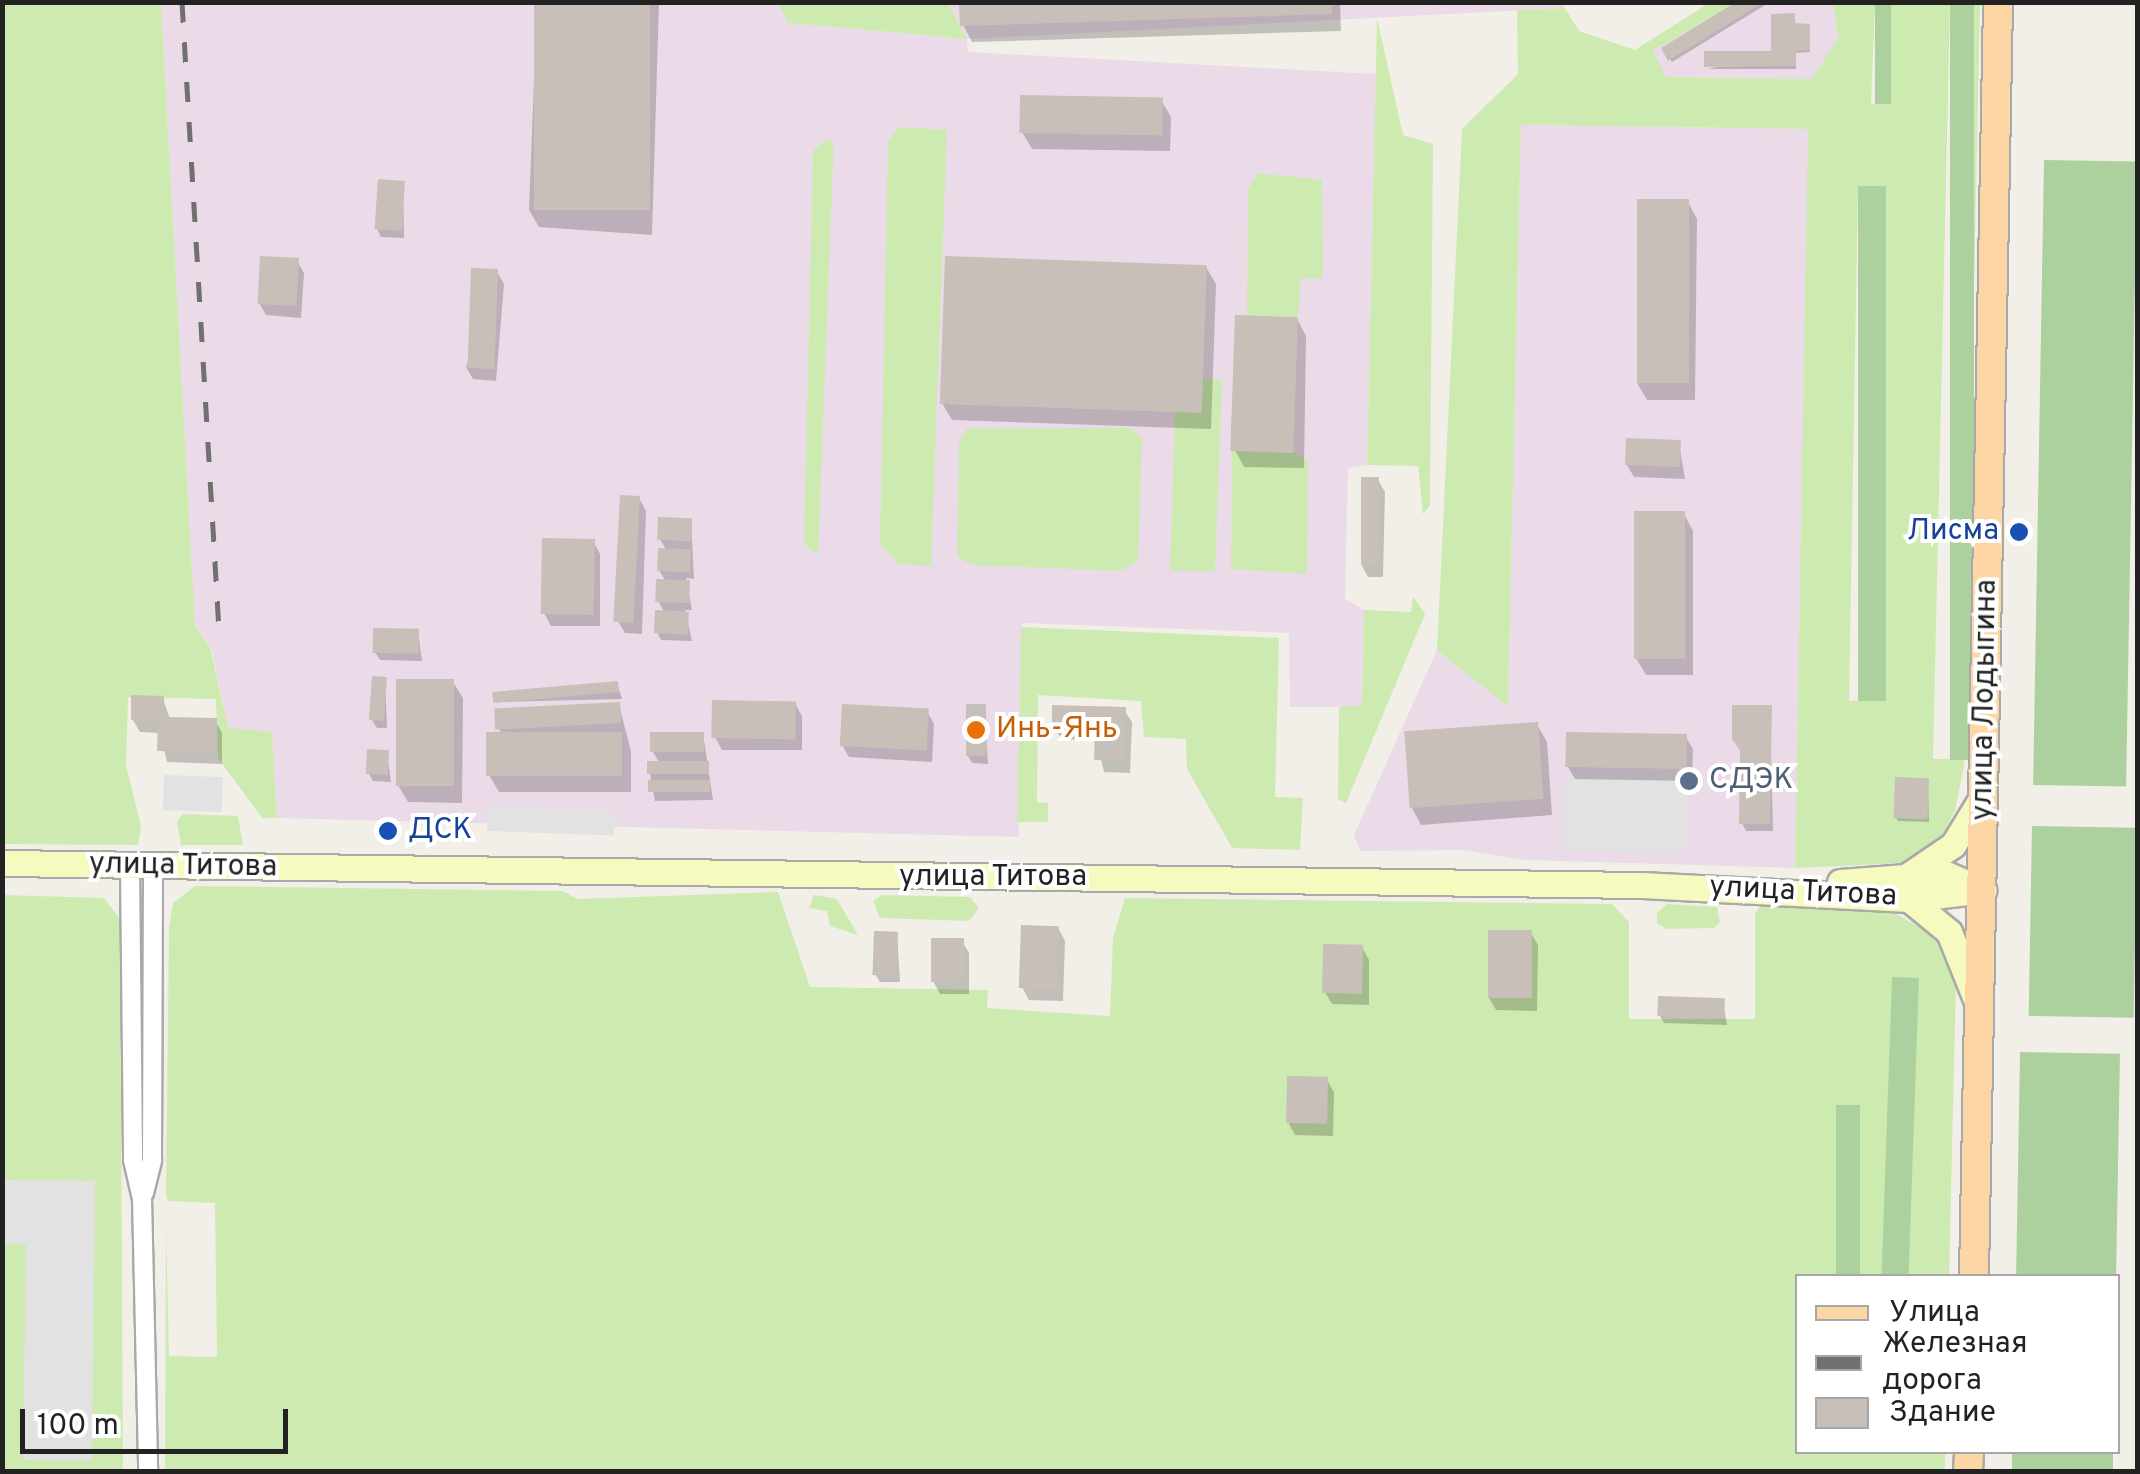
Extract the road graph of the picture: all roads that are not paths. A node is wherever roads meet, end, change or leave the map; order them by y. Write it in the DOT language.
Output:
graph roads {
  1 [pos="1998,2"];
  2 [pos="1984,793"];
  3 [pos="2,863"];
  4 [pos="142,866"];
  5 [pos="1909,887"];
  6 [pos="1982,890"];
  7 [pos="1981,1016"];
  8 [pos="1974,1274"];
  9 [pos="148,1472"];
  1 -- 2 [label="main road, улица Лодыгина"];
  2 -- 5 [label="main road"];
  2 -- 6 [label="main road, улица Лодыгина"];
  3 -- 4 [label="main road, улица Титова"];
  4 -- 5 [label="main road, улица Титова"];
  4 -- 9 [label="street"];
  5 -- 6 [label="main road, улица Титова"];
  5 -- 7 [label="main road"];
  6 -- 7 [label="main road, улица Лодыгина"];
  7 -- 8 [label="main road, улица Лодыгина"];
}
